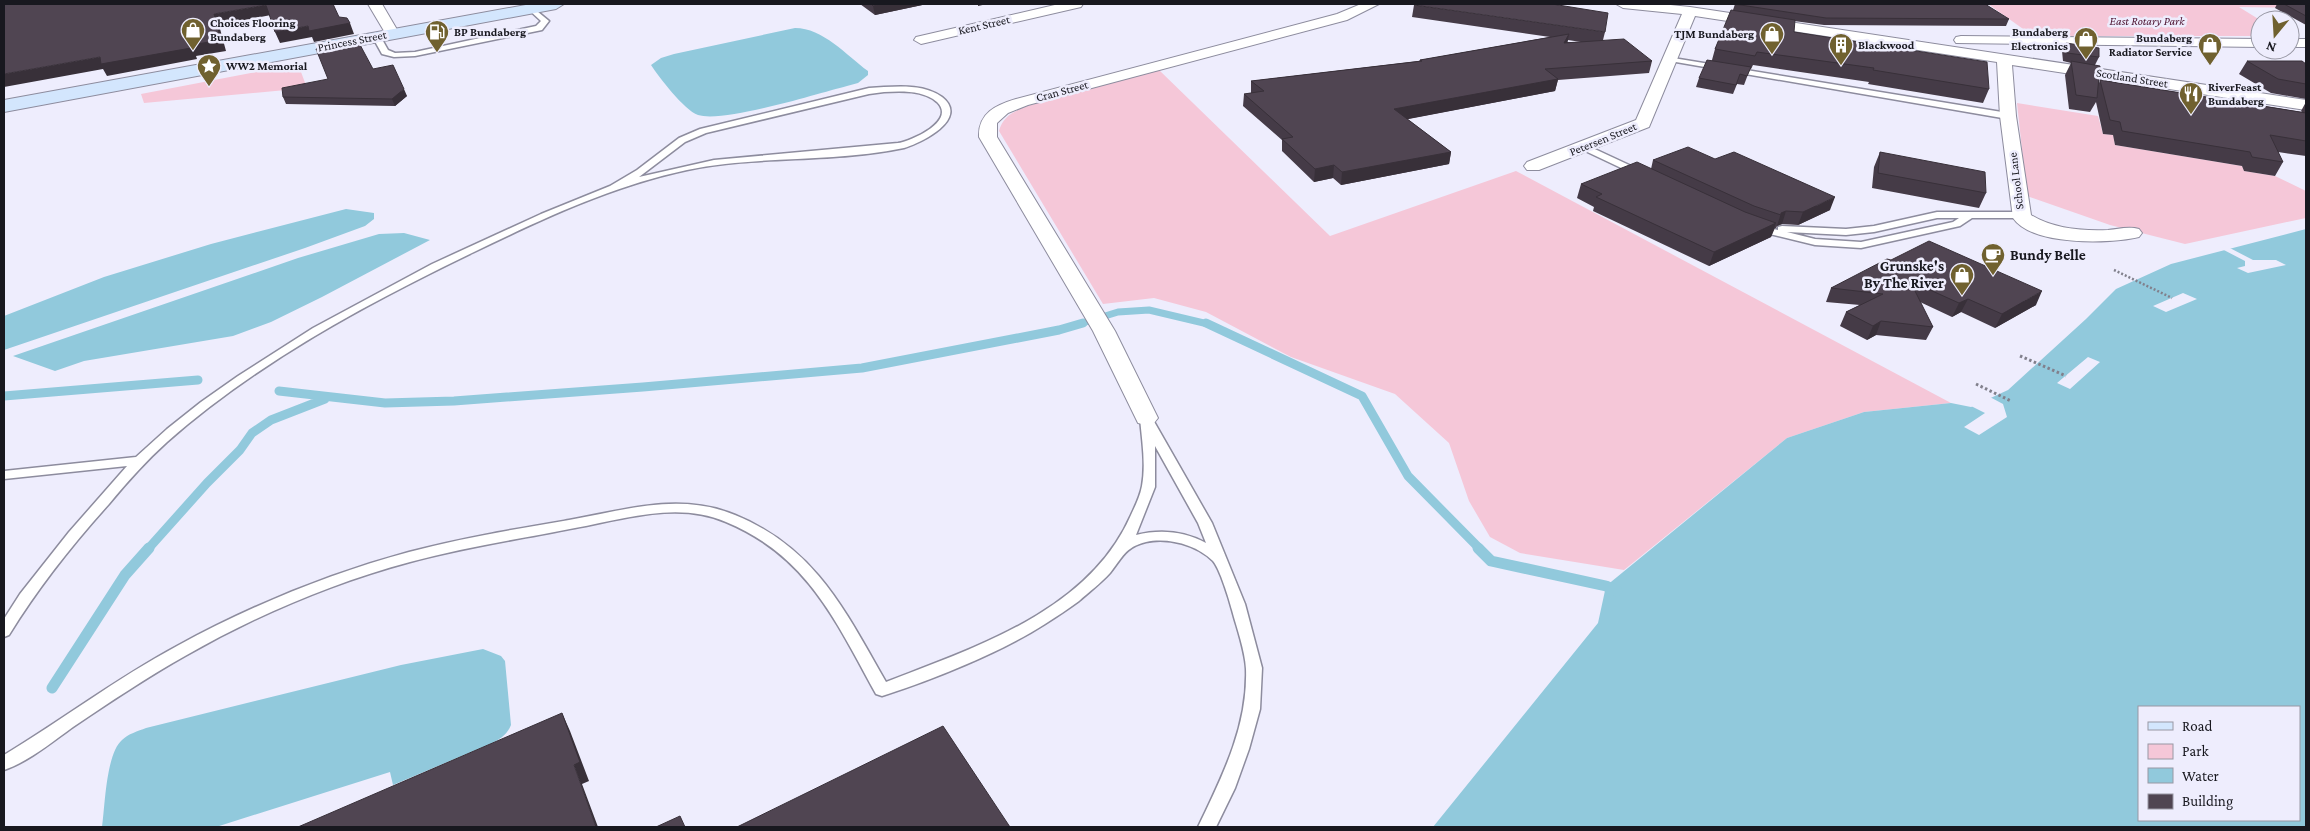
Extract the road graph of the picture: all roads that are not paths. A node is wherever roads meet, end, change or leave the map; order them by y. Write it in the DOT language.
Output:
graph roads {
  1 [pos="375,4"];
  2 [pos="556,4"];
  3 [pos="1076,4"];
  4 [pos="1372,4"];
  5 [pos="1623,4"];
  6 [pos="1633,4"];
  7 [pos="529,6"];
  8 [pos="1654,6"];
  9 [pos="1690,11"];
  10 [pos="384,35"];
  11 [pos="921,40"];
  12 [pos="1877,40"];
  13 [pos="2250,43"];
  14 [pos="1670,59"];
  15 [pos="2004,59"];
  16 [pos="138,82"];
  17 [pos="2306,105"];
  18 [pos="4,106"];
  19 [pos="4,112"];
  20 [pos="2008,116"];
  21 [pos="1584,148"];
  22 [pos="1533,166"];
  23 [pos="1646,177"];
  24 [pos="610,190"];
  25 [pos="2020,215"];
  26 [pos="1745,223"];
  27 [pos="2132,233"];
  28 [pos="1146,418"];
  29 [pos="139,461"];
  30 [pos="4,475"];
  31 [pos="1121,547"];
  32 [pos="1218,558"];
  33 [pos="4,631"];
  34 [pos="4,763"];
  35 [pos="1207,827"];
  1 -- 10 [label="street"];
  2 -- 7 [label="main road, Princess Street"];
  3 -- 11 [label="street, Kent Street"];
  4 -- 28 [label="street, Cran Street"];
  5 -- 8 [label="street, Scotland Street"];
  6 -- 8 [label="street, Scotland Street"];
  7 -- 10 [label="main road, Princess Street"];
  7 -- 10 [label="lane"];
  8 -- 9 [label="street, Scotland Street"];
  9 -- 12 [label="street, Scotland Street"];
  9 -- 14 [label="street, Petersen Street"];
  10 -- 16 [label="main road, Princess Street"];
  12 -- 13 [label="street"];
  12 -- 15 [label="street, Scotland Street"];
  14 -- 20 [label="lane"];
  14 -- 21 [label="street, Petersen Street"];
  15 -- 17 [label="street, Scotland Street"];
  15 -- 20 [label="street, School Lane"];
  16 -- 18 [label="main road, Princess Street"];
  16 -- 19 [label="main road, Princess Street"];
  20 -- 25 [label="street, School Lane"];
  21 -- 22 [label="street, Petersen Street"];
  21 -- 23 [label="lane"];
  24 -- 24 [label="lane"];
  24 -- 29 [label="lane"];
  25 -- 26 [label="lane"];
  25 -- 27 [label="street, School Lane"];
  28 -- 31 [label="lane"];
  28 -- 32 [label="lane"];
  29 -- 30 [label="lane"];
  29 -- 33 [label="lane"];
  31 -- 32 [label="lane"];
  31 -- 34 [label="lane"];
  32 -- 35 [label="lane"];
}
